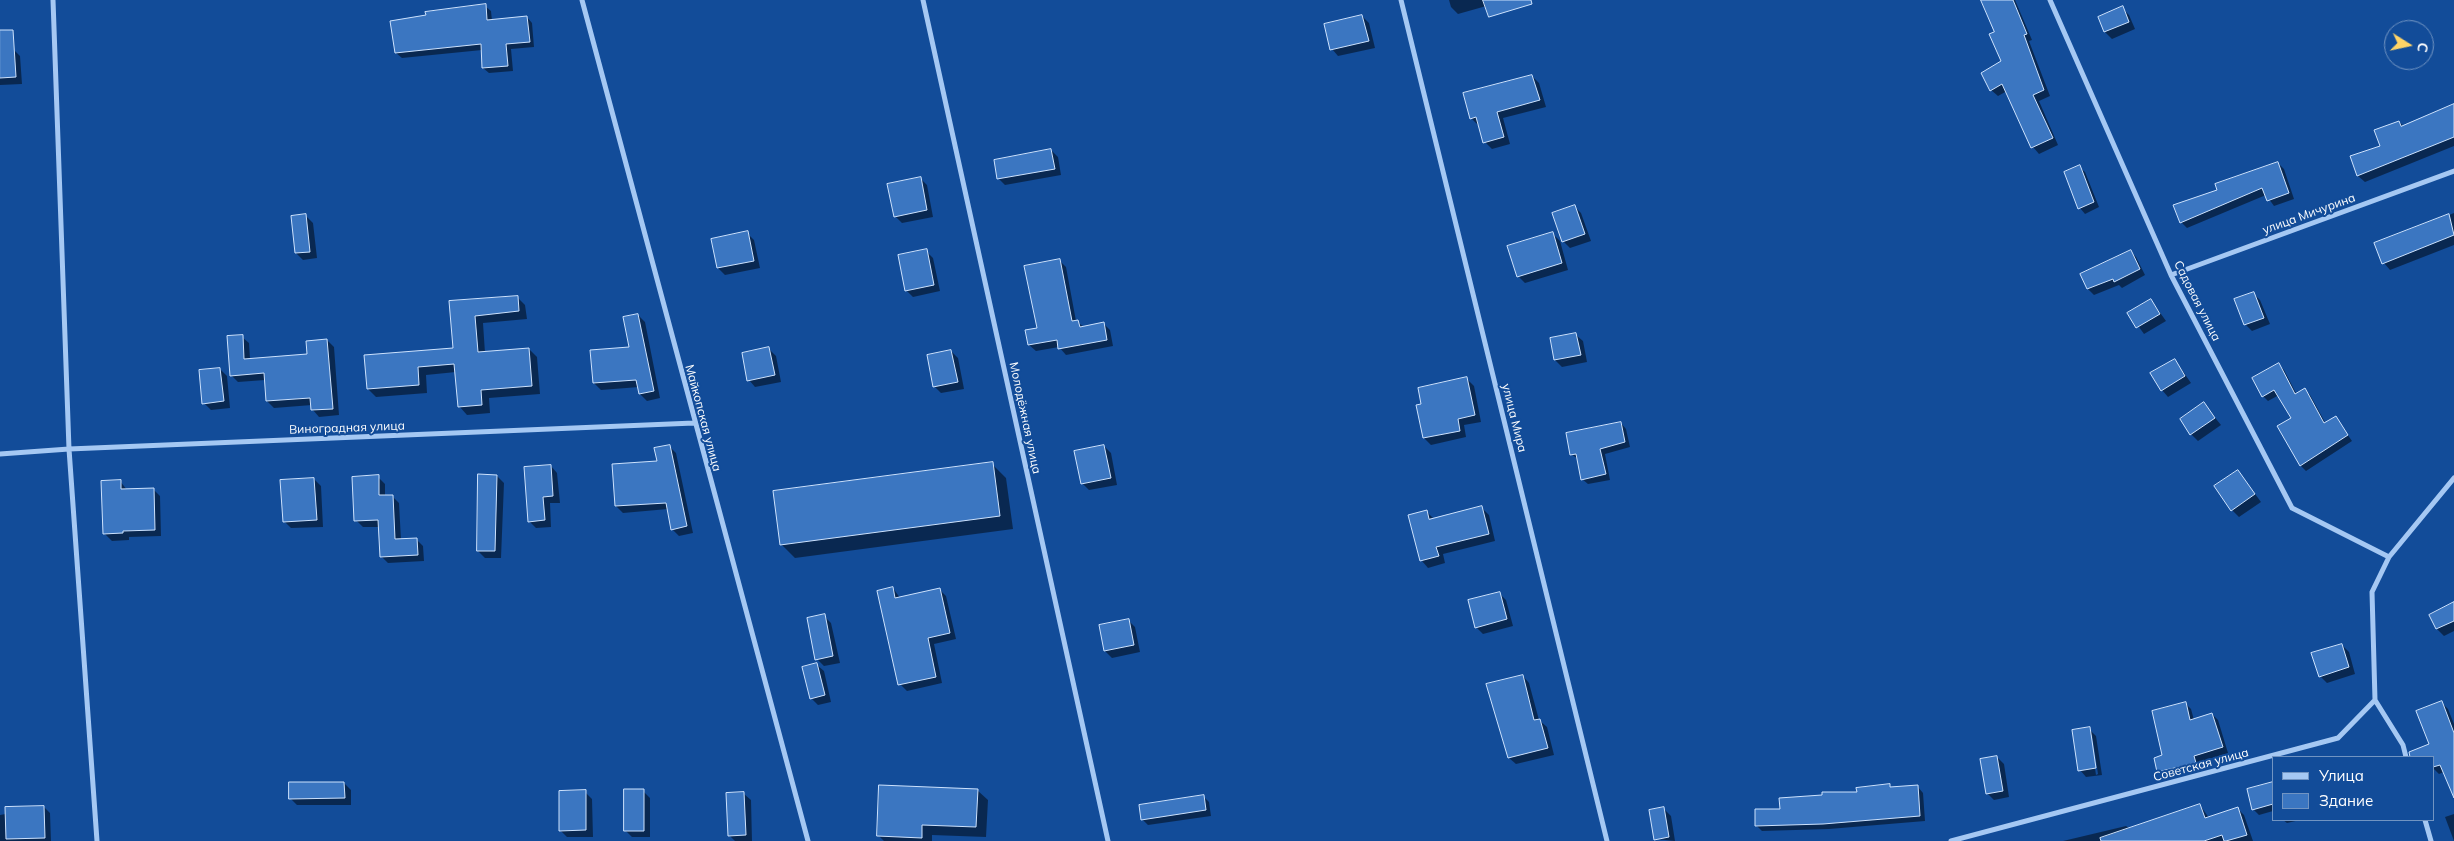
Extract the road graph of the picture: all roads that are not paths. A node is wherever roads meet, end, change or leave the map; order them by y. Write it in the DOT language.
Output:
graph roads {
  1 [pos="53,0"];
  2 [pos="582,0"];
  3 [pos="923,0"];
  4 [pos="1401,0"];
  5 [pos="2050,0"];
  6 [pos="2454,171"];
  7 [pos="2171,275"];
  8 [pos="694,423"];
  9 [pos="69,449"];
  10 [pos="0,454"];
  11 [pos="2454,478"];
  12 [pos="2389,557"];
  13 [pos="2374,700"];
  14 [pos="2406,756"];
  15 [pos="2425,821"];
  16 [pos="97,841"];
  17 [pos="808,841"];
  18 [pos="1108,841"];
  19 [pos="1607,841"];
  20 [pos="1951,841"];
  21 [pos="2431,841"];
  1 -- 9 [label="street"];
  2 -- 8 [label="street, Майкопская улица"];
  3 -- 18 [label="street, Молодёжная улица"];
  4 -- 19 [label="street, улица Мира"];
  5 -- 7 [label="street, Садовая улица"];
  6 -- 7 [label="street, улица Мичурина"];
  7 -- 12 [label="street, Садовая улица"];
  8 -- 9 [label="street, Виноградная улица"];
  8 -- 17 [label="street, Майкопская улица"];
  9 -- 10 [label="street, Виноградная улица"];
  9 -- 16 [label="street"];
  11 -- 12 [label="street"];
  12 -- 13 [label="street"];
  13 -- 14 [label="street"];
  13 -- 20 [label="street, Советская улица"];
  15 -- 21 [label="street"];
}
